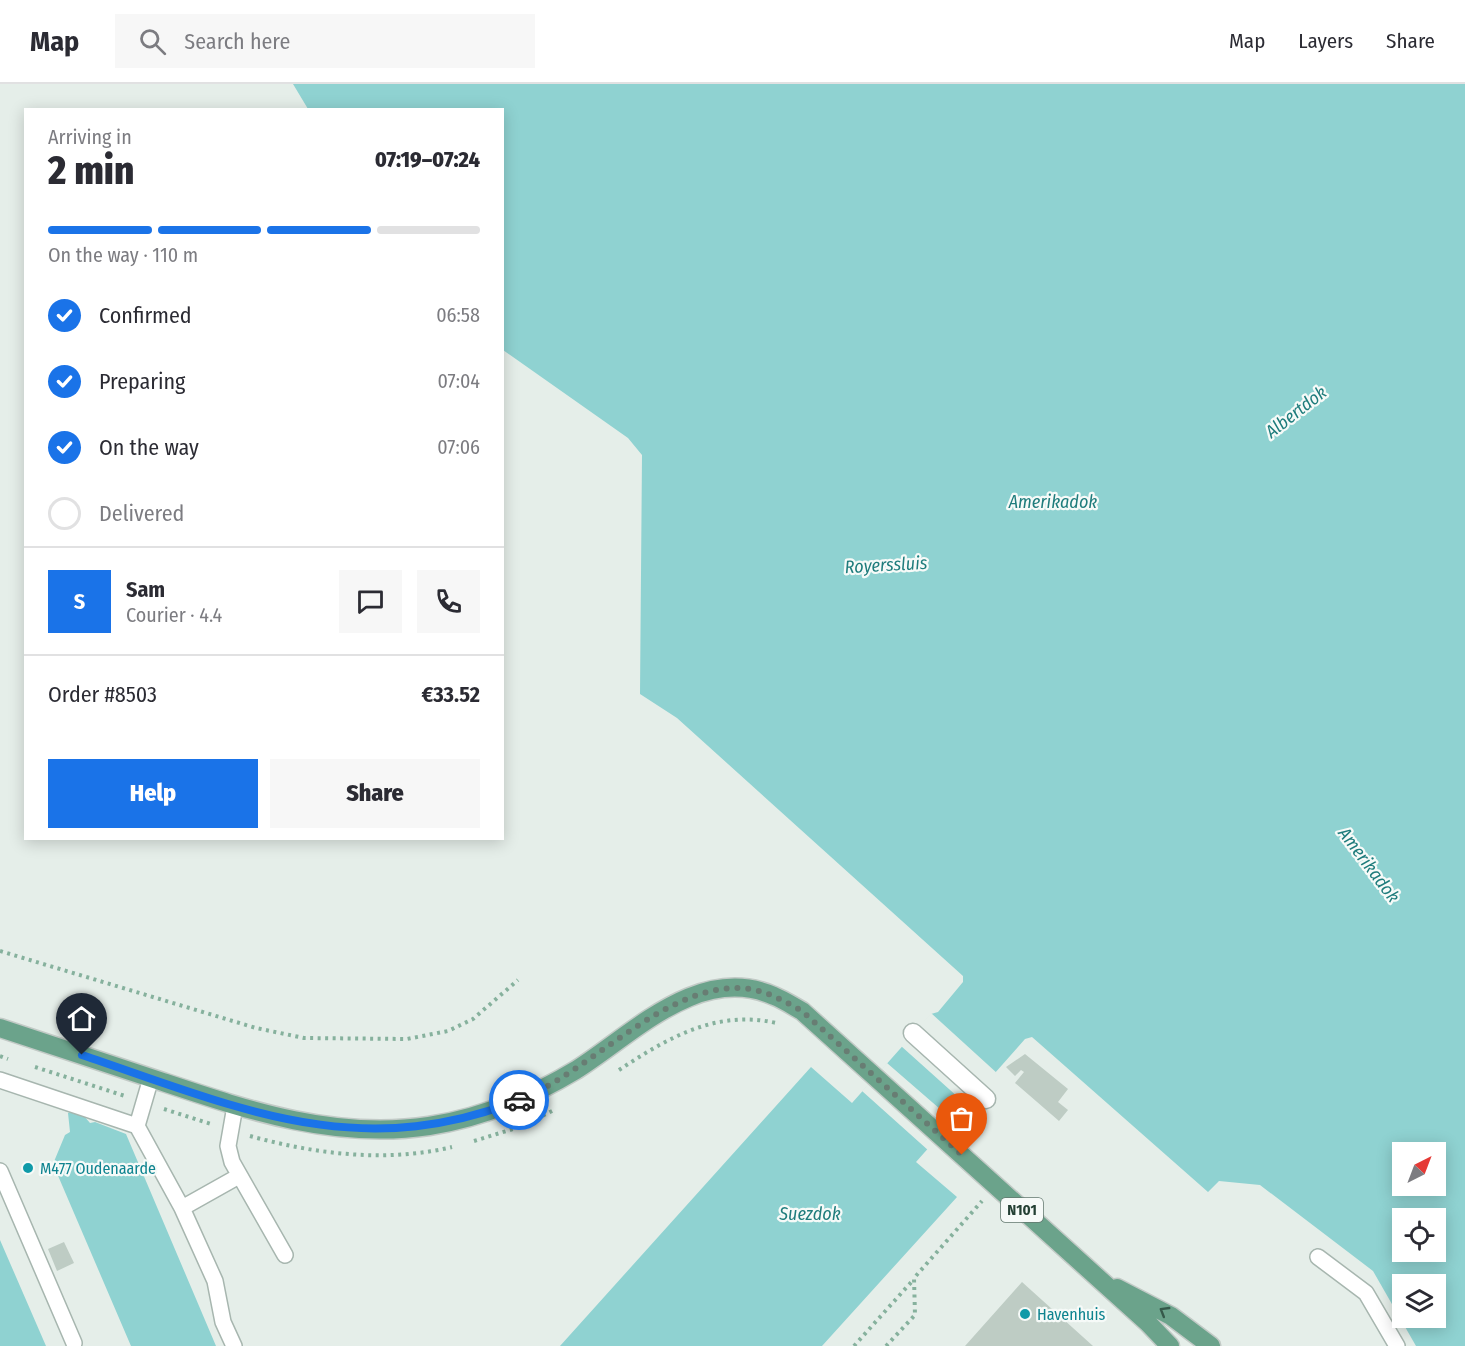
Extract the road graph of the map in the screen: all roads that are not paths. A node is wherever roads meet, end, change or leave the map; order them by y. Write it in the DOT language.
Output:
graph roads {
  1 [pos="0,1028"];
  2 [pos="913,1033"];
  3 [pos="151,1078"];
  4 [pos="0,1080"];
  5 [pos="986,1099"];
  6 [pos="236,1106"];
  7 [pos="137,1126"];
  8 [pos="0,1172"];
  9 [pos="239,1176"];
  10 [pos="182,1208"];
  11 [pos="285,1255"];
  12 [pos="1318,1257"];
  13 [pos="1099,1280"];
  14 [pos="74,1343"];
  15 [pos="234,1346"];
  16 [pos="1170,1346"];
  17 [pos="1211,1346"];
  18 [pos="1397,1346"];
  1 -- 3 [label="main road"];
  2 -- 5 [label="street"];
  3 -- 6 [label="main road"];
  3 -- 7 [label="lane"];
  4 -- 7 [label="lane"];
  6 -- 9 [label="lane"];
  6 -- 13 [label="main road, N101"];
  7 -- 10 [label="lane"];
  8 -- 14 [label="lane"];
  9 -- 10 [label="lane"];
  9 -- 11 [label="lane"];
  10 -- 15 [label="lane"];
  12 -- 18 [label="lane"];
  13 -- 16 [label="main road, N101"];
  17 -- 13 [label="main road, N101, one-way"];
}
